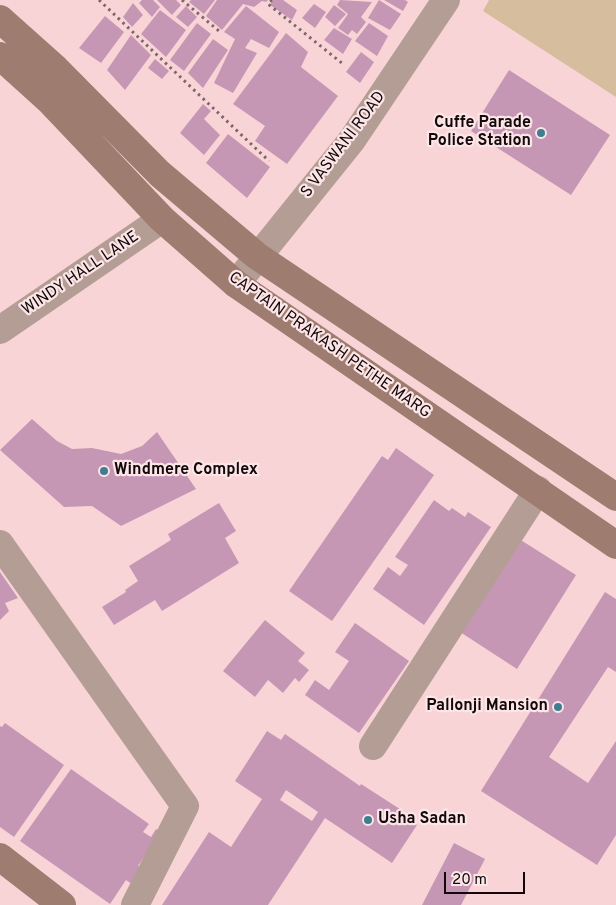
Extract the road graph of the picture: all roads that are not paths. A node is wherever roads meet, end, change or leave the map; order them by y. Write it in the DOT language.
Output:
graph roads {
  1 [pos="446,0"];
  2 [pos="0,19"];
  3 [pos="0,56"];
  4 [pos="162,219"];
  5 [pos="257,256"];
  6 [pos="236,284"];
  7 [pos="0,330"];
  8 [pos="538,490"];
  9 [pos="616,497"];
  10 [pos="0,544"];
  11 [pos="616,544"];
  12 [pos="373,746"];
  13 [pos="0,857"];
  14 [pos="62,905"];
  15 [pos="135,905"];
  1 -- 5 [label="street, S VASWANI ROAD"];
  2 -- 5 [label="main road, CAPTAIN PRAKASH PETHE MARG"];
  3 -- 4 [label="main road, CAPTAIN PRAKASH PETHE MARG"];
  4 -- 6 [label="main road, CAPTAIN PRAKASH PETHE MARG"];
  4 -- 7 [label="street, WINDY HALL LANE"];
  5 -- 6 [label="street, S VASWANI ROAD"];
  5 -- 9 [label="main road, CAPTAIN PRAKASH PETHE MARG"];
  6 -- 8 [label="main road, CAPTAIN PRAKASH PETHE MARG"];
  8 -- 11 [label="main road, CAPTAIN PRAKASH PETHE MARG"];
  8 -- 12 [label="street"];
  10 -- 15 [label="street"];
  13 -- 14 [label="main road"];
}
